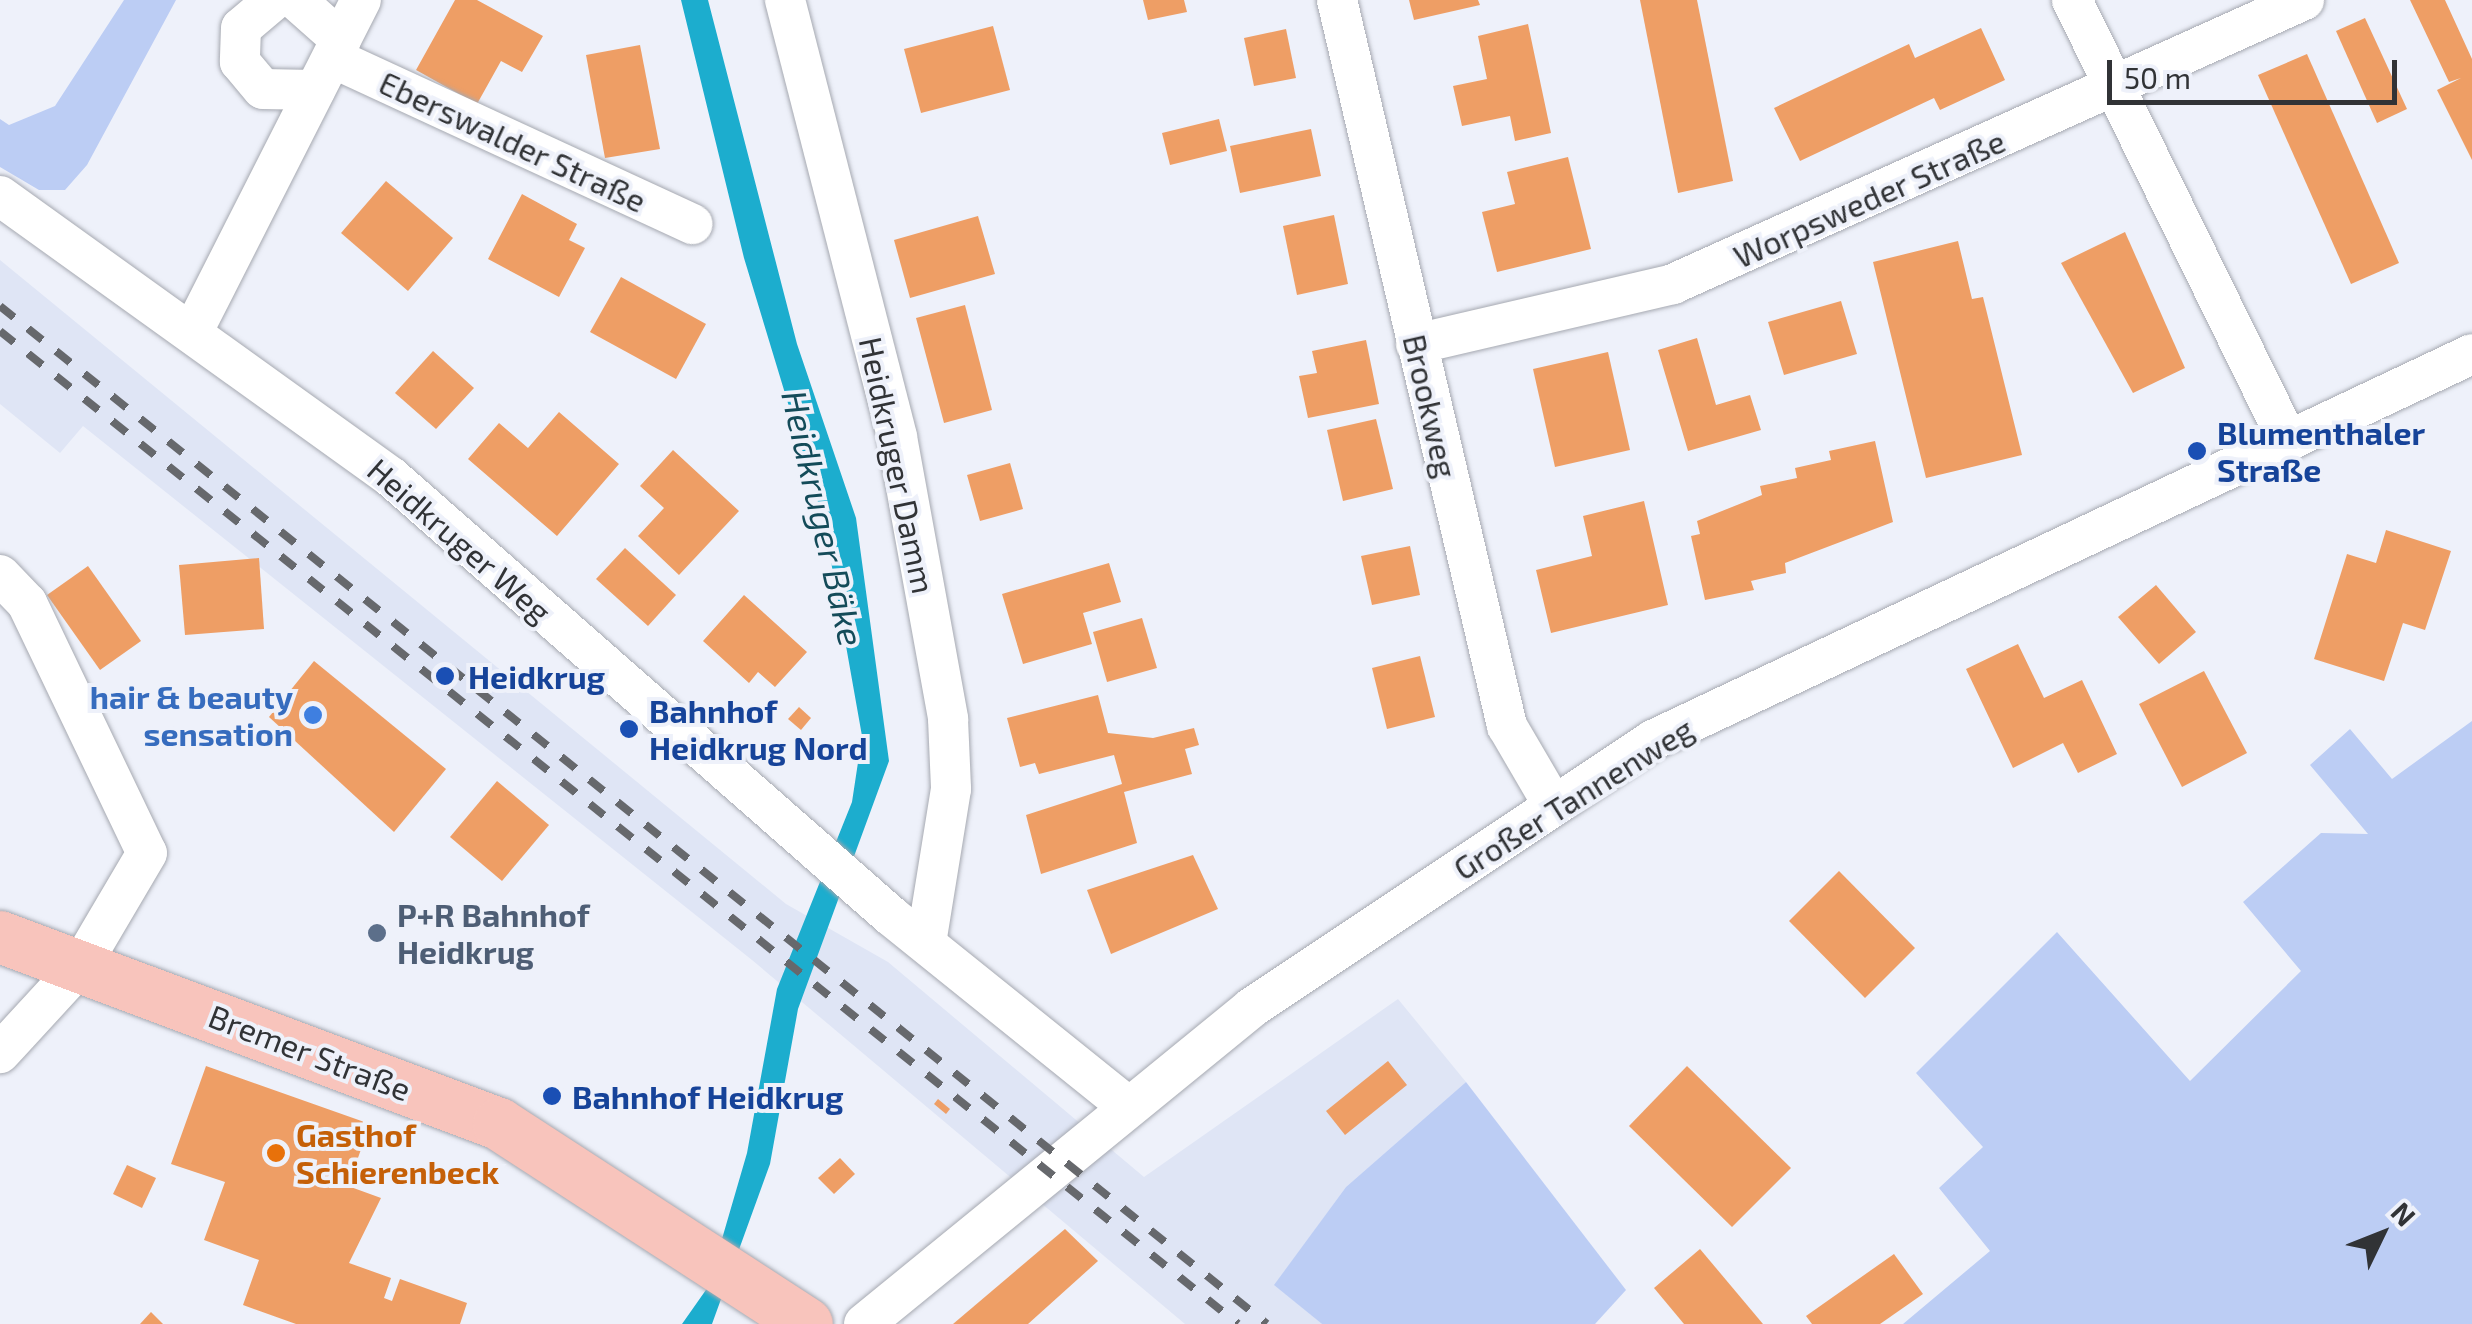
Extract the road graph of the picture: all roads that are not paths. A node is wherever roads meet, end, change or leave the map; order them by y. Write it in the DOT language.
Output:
graph roads {
  1 [pos="274,0"];
  2 [pos="296,0"];
  3 [pos="361,0"];
  4 [pos="785,0"];
  5 [pos="1337,0"];
  6 [pos="2072,0"];
  7 [pos="2304,0"];
  8 [pos="330,63"];
  9 [pos="2116,86"];
  10 [pos="0,196"];
  11 [pos="692,224"];
  12 [pos="193,331"];
  13 [pos="1416,344"];
  14 [pos="2472,354"];
  15 [pos="2286,436"];
  16 [pos="0,575"];
  17 [pos="1552,802"];
  18 [pos="0,937"];
  19 [pos="927,937"];
  20 [pos="80,966"];
  21 [pos="0,1053"];
  22 [pos="1127,1106"];
  23 [pos="807,1324"];
  24 [pos="864,1324"];
  1 -- 8 [label="street"];
  2 -- 8 [label="street"];
  3 -- 8 [label="street"];
  4 -- 19 [label="street, Heidkruger Damm"];
  5 -- 13 [label="street, Brookweg"];
  6 -- 9 [label="street"];
  7 -- 9 [label="street, Worpsweder Straße"];
  8 -- 11 [label="street, Eberswalder Straße"];
  8 -- 12 [label="street"];
  9 -- 13 [label="street, Worpsweder Straße"];
  9 -- 15 [label="street"];
  10 -- 12 [label="street, Heidkruger Weg"];
  12 -- 19 [label="street, Heidkruger Weg"];
  13 -- 17 [label="street, Brookweg"];
  14 -- 15 [label="street, Großer Tannenweg"];
  15 -- 17 [label="street, Großer Tannenweg"];
  16 -- 20 [label="street"];
  17 -- 22 [label="street, Großer Tannenweg"];
  18 -- 20 [label="main road, Bremer Straße"];
  19 -- 22 [label="street, Heidkruger Weg"];
  20 -- 21 [label="street"];
  20 -- 23 [label="main road, Bremer Straße"];
  22 -- 24 [label="street, Großer Tannenweg"];
}
